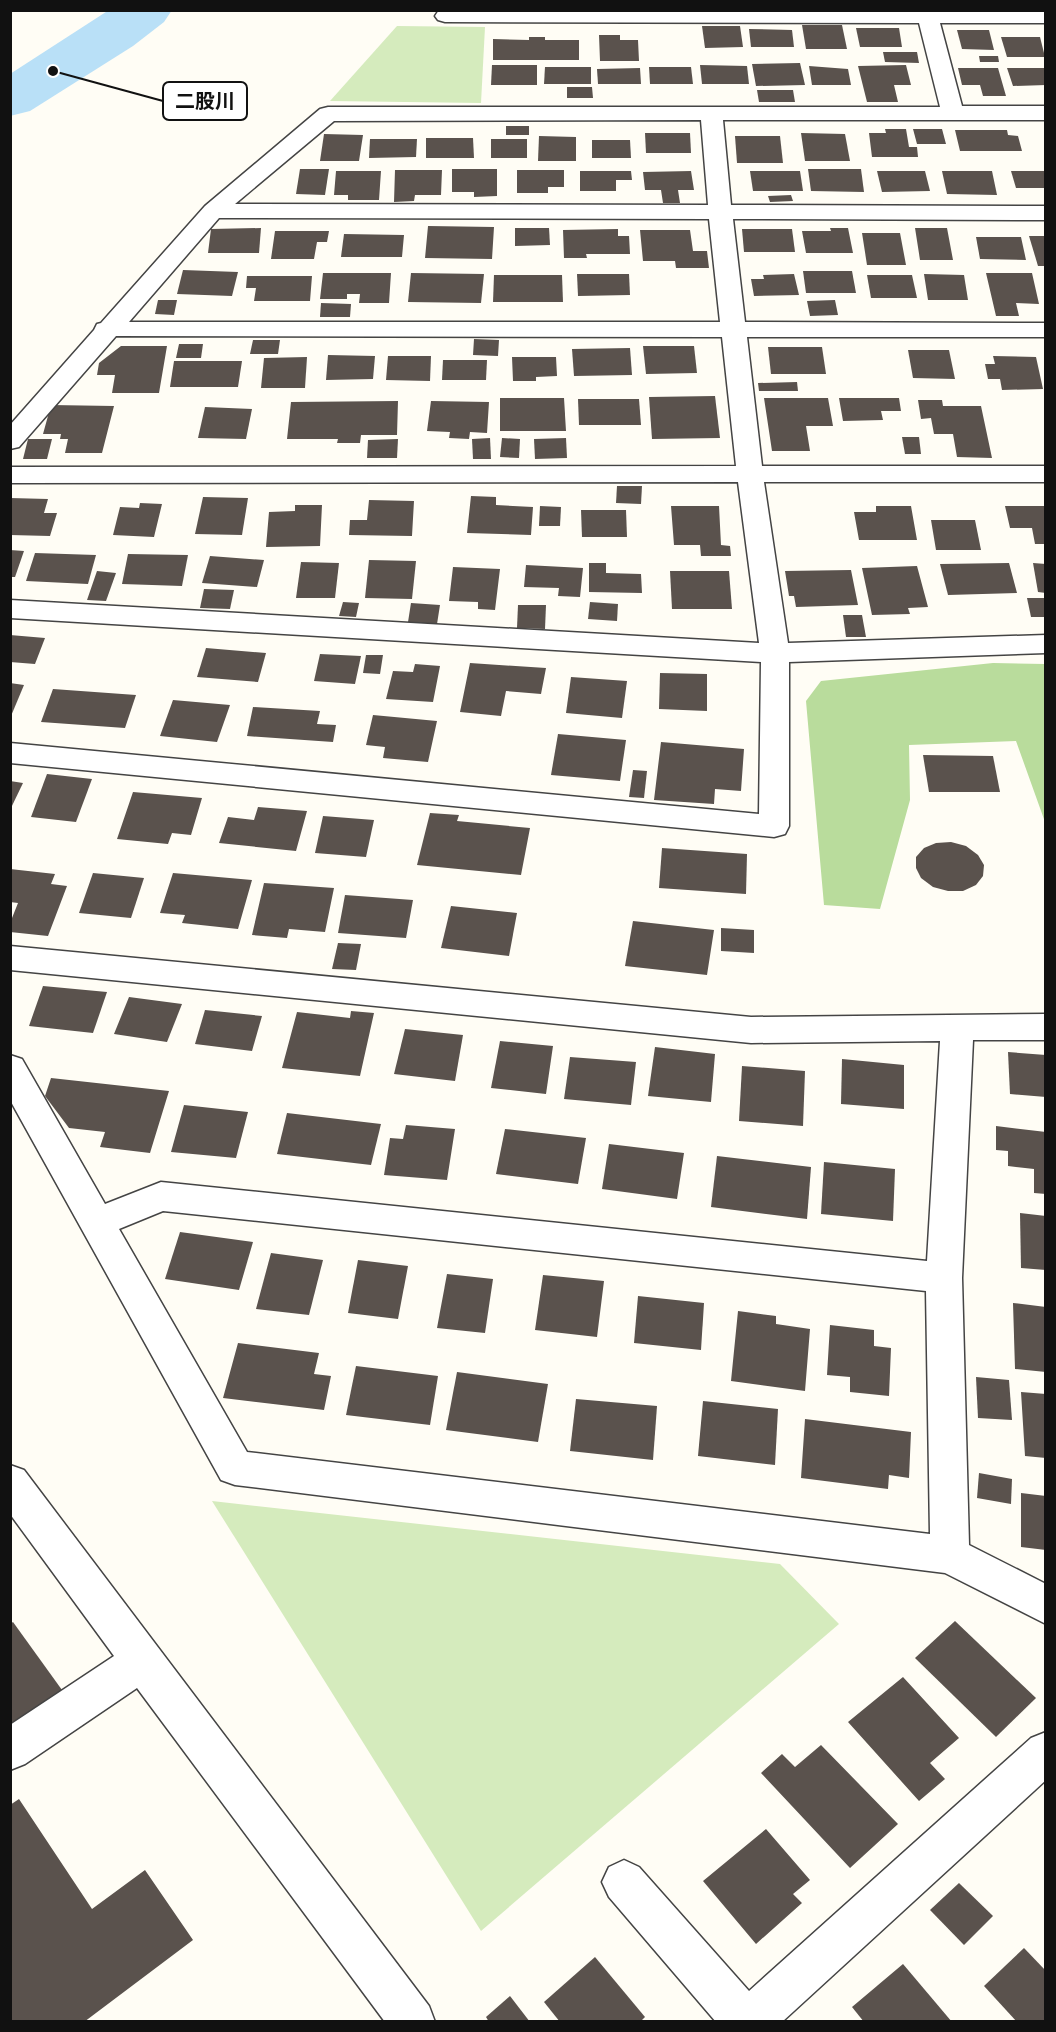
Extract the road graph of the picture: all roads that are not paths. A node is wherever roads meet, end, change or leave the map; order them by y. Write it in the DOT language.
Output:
graph roads {
  1 [pos="451,10"];
  2 [pos="816,14"];
  3 [pos="1046,17"];
  4 [pos="928,18"];
  5 [pos="953,113"];
  6 [pos="1046,113"];
  7 [pos="712,115"];
  8 [pos="213,211"];
  9 [pos="720,211"];
  10 [pos="1046,213"];
  11 [pos="106,329"];
  12 [pos="733,329"];
  13 [pos="1046,330"];
  14 [pos="10,441"];
  15 [pos="1046,474"];
  16 [pos="10,475"];
  17 [pos="750,476"];
  18 [pos="10,609"];
  19 [pos="1046,644"];
  20 [pos="775,653"];
  21 [pos="10,753"];
  22 [pos="10,958"];
  23 [pos="1046,1027"];
  24 [pos="957,1028"];
  25 [pos="10,1068"];
  26 [pos="96,1223"];
  27 [pos="944,1278"];
  28 [pos="10,1482"];
  29 [pos="950,1555"];
  30 [pos="1046,1605"];
  31 [pos="142,1661"];
  32 [pos="10,1750"];
  33 [pos="1046,1752"];
  34 [pos="624,1882"];
  35 [pos="413,2022"];
  36 [pos="747,2022"];
  1 -- 2 [label="street"];
  2 -- 4 [label="street"];
  3 -- 4 [label="street"];
  4 -- 5 [label="street"];
  5 -- 6 [label="street"];
  5 -- 7 [label="street"];
  7 -- 8 [label="street"];
  7 -- 9 [label="street"];
  8 -- 9 [label="street"];
  8 -- 11 [label="street"];
  9 -- 10 [label="street"];
  9 -- 12 [label="street"];
  11 -- 12 [label="street"];
  11 -- 14 [label="street"];
  12 -- 13 [label="street"];
  12 -- 17 [label="street"];
  15 -- 17 [label="street"];
  16 -- 17 [label="street"];
  17 -- 20 [label="street"];
  18 -- 20 [label="street"];
  19 -- 20 [label="street"];
  20 -- 21 [label="street"];
  22 -- 24 [label="street"];
  23 -- 24 [label="street"];
  24 -- 27 [label="street"];
  25 -- 26 [label="street"];
  26 -- 27 [label="street"];
  26 -- 29 [label="street"];
  27 -- 29 [label="street"];
  28 -- 31 [label="street"];
  29 -- 30 [label="street"];
  31 -- 32 [label="street"];
  31 -- 35 [label="street"];
  33 -- 36 [label="street"];
  34 -- 36 [label="street"];
}
